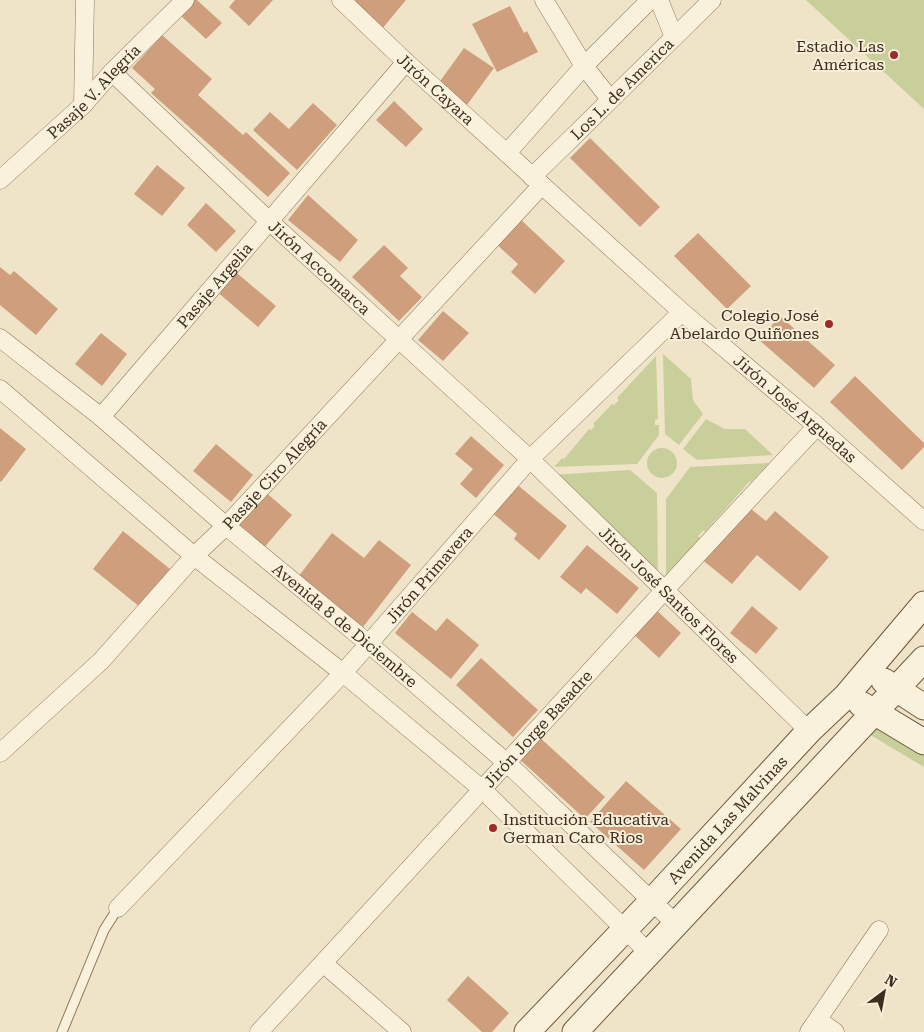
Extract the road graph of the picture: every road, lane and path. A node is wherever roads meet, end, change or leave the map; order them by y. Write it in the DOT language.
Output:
graph roads {
  1 [pos="84,0"];
  2 [pos="185,0"];
  3 [pos="340,0"];
  4 [pos="544,0"];
  5 [pos="650,0"];
  6 [pos="659,0"];
  7 [pos="705,3"];
  8 [pos="674,37"];
  9 [pos="406,62"];
  10 [pos="584,66"];
  11 [pos="112,72"];
  12 [pos="610,99"];
  13 [pos="83,105"];
  14 [pos="507,153"];
  15 [pos="0,180"];
  16 [pos="537,181"];
  17 [pos="268,220"];
  18 [pos="682,312"];
  19 [pos="0,338"];
  20 [pos="399,340"];
  21 [pos="0,389"];
  22 [pos="102,417"];
  23 [pos="818,426"];
  24 [pos="530,459"];
  25 [pos="924,521"];
  26 [pos="226,526"];
  27 [pos="194,556"];
  28 [pos="665,588"];
  29 [pos="924,604"];
  30 [pos="369,644"];
  31 [pos="924,659"];
  32 [pos="868,669"];
  33 [pos="343,673"];
  34 [pos="896,690"];
  35 [pos="846,696"];
  36 [pos="924,707"];
  37 [pos="875,712"];
  38 [pos="809,730"];
  39 [pos="924,742"];
  40 [pos="2,746"];
  41 [pos="507,762"];
  42 [pos="483,790"];
  43 [pos="652,901"];
  44 [pos="118,908"];
  45 [pos="677,925"];
  46 [pos="625,929"];
  47 [pos="879,930"];
  48 [pos="649,953"];
  49 [pos="323,963"];
  50 [pos="813,1026"];
  51 [pos="62,1032"];
  52 [pos="259,1032"];
  53 [pos="402,1032"];
  54 [pos="527,1032"];
  55 [pos="575,1032"];
  56 [pos="835,1032"];
  1 -- 13 [label="street"];
  2 -- 11 [label="street, Pasaje V. Alegría"];
  3 -- 9 [label="street, Jirón Cayara"];
  4 -- 10 [label="street"];
  5 -- 10 [label="street"];
  6 -- 8 [label="street"];
  7 -- 8 [label="street, Los L. de America"];
  8 -- 12 [label="street, Los L. de America"];
  9 -- 14 [label="street, Jirón Cayara"];
  9 -- 17 [label="street, Pasaje Argelia"];
  10 -- 12 [label="street"];
  10 -- 14 [label="street"];
  11 -- 13 [label="street, Pasaje V. Alegría"];
  11 -- 17 [label="street, Jirón Accomarca"];
  12 -- 16 [label="street, Los L. de America"];
  13 -- 15 [label="street, Pasaje V. Alegría"];
  14 -- 16 [label="street, Jirón Cayara"];
  16 -- 18 [label="street, Jirón José Arguedas"];
  16 -- 20 [label="street, Pasaje Ciro Alegría"];
  17 -- 20 [label="street, Jirón Accomarca"];
  17 -- 22 [label="street, Pasaje Argelia"];
  18 -- 23 [label="street, Jirón José Arguedas"];
  18 -- 24 [label="street, Jirón Primavera"];
  19 -- 22 [label="street, Avenida 8 de Diciembre"];
  20 -- 24 [label="street, Jirón Accomarca"];
  20 -- 26 [label="street, Pasaje Ciro Alegría"];
  21 -- 27 [label="street"];
  22 -- 26 [label="street, Avenida 8 de Diciembre"];
  23 -- 25 [label="street, Jirón José Arguedas"];
  23 -- 28 [label="street, Jirón Jorge Basadre"];
  24 -- 28 [label="street, Jirón José Santos Flores"];
  24 -- 30 [label="street, Jirón Primavera"];
  26 -- 27 [label="street, Pasaje Ciro Alegría"];
  26 -- 30 [label="street, Avenida 8 de Diciembre"];
  27 -- 33 [label="street"];
  27 -- 40 [label="street, Pasaje Ciro Alegría"];
  28 -- 38 [label="street, Jirón José Santos Flores"];
  28 -- 41 [label="street, Jirón Jorge Basadre"];
  29 -- 32 [label="street, Avenida Las Malvinas"];
  30 -- 33 [label="street, Jirón Primavera"];
  30 -- 41 [label="street, Avenida 8 de Diciembre"];
  31 -- 34 [label="street"];
  32 -- 34 [label="street"];
  32 -- 35 [label="street, Avenida Las Malvinas"];
  33 -- 42 [label="street"];
  33 -- 44 [label="street, Jirón Primavera"];
  34 -- 36 [label="street"];
  34 -- 37 [label="street"];
  35 -- 37 [label="street"];
  35 -- 38 [label="street, Avenida Las Malvinas"];
  37 -- 39 [label="street"];
  37 -- 45 [label="street"];
  38 -- 43 [label="street, Avenida Las Malvinas"];
  41 -- 42 [label="street, Jirón Jorge Basadre"];
  41 -- 43 [label="street, Avenida 8 de Diciembre"];
  42 -- 46 [label="street"];
  42 -- 49 [label="street, Jirón Jorge Basadre"];
  43 -- 45 [label="street, Avenida 8 de Diciembre"];
  43 -- 46 [label="street, Avenida Las Malvinas"];
  44 -- 51 [label="lane"];
  45 -- 48 [label="street"];
  46 -- 48 [label="street"];
  46 -- 54 [label="street, Avenida Las Malvinas"];
  47 -- 50 [label="street"];
  48 -- 55 [label="street"];
  49 -- 52 [label="street, Jirón Jorge Basadre"];
  49 -- 53 [label="street"];
  50 -- 56 [label="street"];
}
